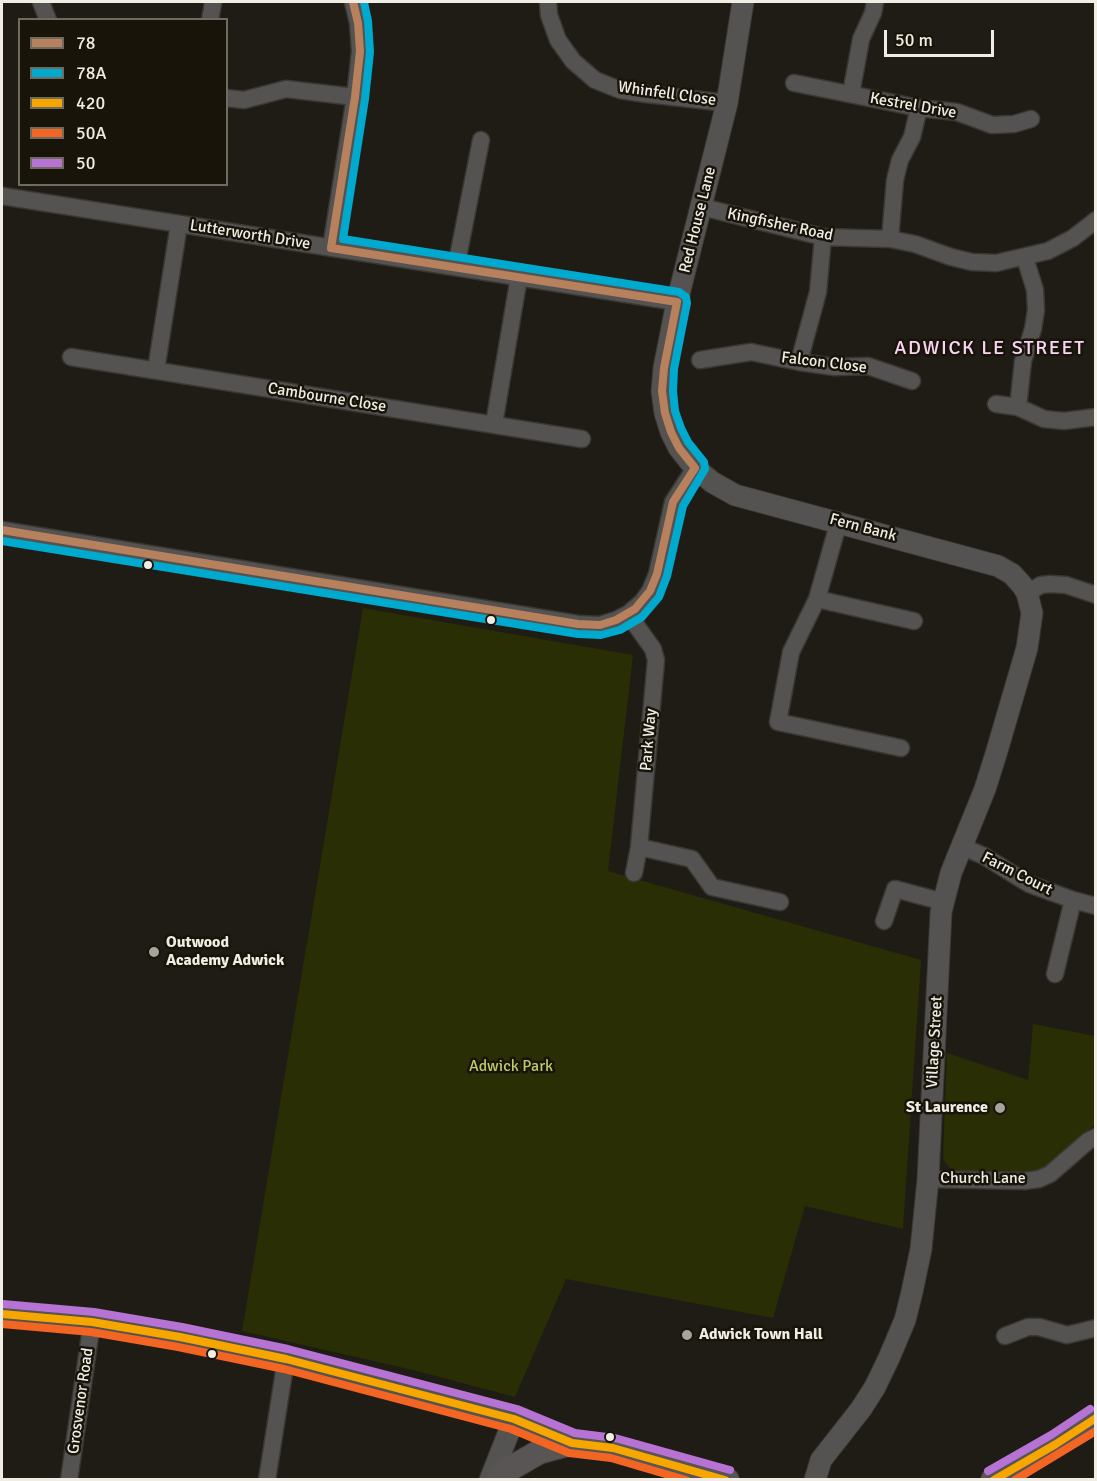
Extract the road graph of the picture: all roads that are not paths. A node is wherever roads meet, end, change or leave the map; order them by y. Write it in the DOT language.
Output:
graph roads {
  1 [pos="41,2"];
  2 [pos="353,2"];
  3 [pos="548,2"];
  4 [pos="743,2"];
  5 [pos="875,2"];
  6 [pos="47,18"];
  7 [pos="794,83"];
  8 [pos="851,94"];
  9 [pos="355,97"];
  10 [pos="228,98"];
  11 [pos="728,103"];
  12 [pos="919,108"];
  13 [pos="1031,119"];
  14 [pos="481,140"];
  15 [pos="32,193"];
  16 [pos="2,196"];
  17 [pos="702,207"];
  18 [pos="1095,220"];
  19 [pos="179,224"];
  20 [pos="823,237"];
  21 [pos="890,239"];
  22 [pos="331,248"];
  23 [pos="1025,258"];
  24 [pos="456,267"];
  25 [pos="519,277"];
  26 [pos="677,302"];
  27 [pos="71,357"];
  28 [pos="700,360"];
  29 [pos="799,362"];
  30 [pos="156,370"];
  31 [pos="912,381"];
  32 [pos="996,404"];
  33 [pos="1018,407"];
  34 [pos="1095,417"];
  35 [pos="494,424"];
  36 [pos="582,438"];
  37 [pos="695,468"];
  38 [pos="839,521"];
  39 [pos="2,530"];
  40 [pos="1027,592"];
  41 [pos="1095,595"];
  42 [pos="818,599"];
  43 [pos="628,614"];
  44 [pos="914,621"];
  45 [pos="901,748"];
  46 [pos="961,846"];
  47 [pos="639,847"];
  48 [pos="634,873"];
  49 [pos="1073,900"];
  50 [pos="780,902"];
  51 [pos="944,902"];
  52 [pos="1095,906"];
  53 [pos="884,921"];
  54 [pos="1055,974"];
  55 [pos="1095,1137"];
  56 [pos="928,1179"];
  57 [pos="2,1314"];
  58 [pos="92,1322"];
  59 [pos="1095,1328"];
  60 [pos="1005,1336"];
  61 [pos="286,1359"];
  62 [pos="514,1419"];
  63 [pos="1095,1419"];
  64 [pos="572,1443"];
  65 [pos="694,1475"];
  66 [pos="69,1479"];
  67 [pos="267,1479"];
  68 [pos="490,1479"];
  69 [pos="498,1479"];
  70 [pos="727,1479"];
  71 [pos="815,1479"];
  72 [pos="993,1479"];
  1 -- 6 [label="street"];
  2 -- 9 [label="street"];
  3 -- 11 [label="street, Whinfell Close"];
  4 -- 11 [label="street, Red House Lane"];
  5 -- 8 [label="street"];
  7 -- 8 [label="street, Kestrel Drive"];
  8 -- 12 [label="street, Kestrel Drive"];
  9 -- 10 [label="street"];
  9 -- 22 [label="street"];
  11 -- 17 [label="street, Red House Lane"];
  12 -- 13 [label="street, Kestrel Drive"];
  12 -- 21 [label="street"];
  14 -- 24 [label="street"];
  15 -- 16 [label="street, Lutterworth Drive"];
  15 -- 19 [label="street, Lutterworth Drive"];
  17 -- 20 [label="street, Kingfisher Road"];
  17 -- 26 [label="street, Red House Lane"];
  18 -- 23 [label="street, Kingfisher Road"];
  19 -- 22 [label="street, Lutterworth Drive"];
  19 -- 30 [label="street"];
  20 -- 21 [label="street, Kingfisher Road"];
  20 -- 29 [label="street"];
  21 -- 23 [label="street, Kingfisher Road"];
  22 -- 24 [label="street, Lutterworth Drive"];
  23 -- 33 [label="street"];
  24 -- 25 [label="street, Lutterworth Drive"];
  25 -- 26 [label="street, Lutterworth Drive"];
  25 -- 35 [label="street"];
  26 -- 37 [label="street, Red House Lane"];
  27 -- 30 [label="street, Cambourne Close"];
  28 -- 29 [label="street, Falcon Close"];
  29 -- 31 [label="street, Falcon Close"];
  30 -- 35 [label="street, Cambourne Close"];
  32 -- 33 [label="street"];
  33 -- 34 [label="street"];
  35 -- 36 [label="street, Cambourne Close"];
  37 -- 38 [label="street, Fern Bank"];
  37 -- 43 [label="street"];
  38 -- 40 [label="street, Fern Bank"];
  38 -- 42 [label="street"];
  39 -- 43 [label="street"];
  40 -- 41 [label="street"];
  40 -- 46 [label="street, Village Street"];
  42 -- 44 [label="street"];
  42 -- 45 [label="street"];
  43 -- 47 [label="street, Park Way"];
  46 -- 49 [label="street, Farm Court"];
  46 -- 51 [label="street, Village Street"];
  47 -- 48 [label="street, Park Way"];
  47 -- 50 [label="street"];
  49 -- 52 [label="street, Farm Court"];
  49 -- 54 [label="street, Farm Court"];
  51 -- 53 [label="street"];
  51 -- 56 [label="street, Village Street"];
  55 -- 56 [label="street, Church Lane"];
  56 -- 71 [label="street, Village Street"];
  57 -- 58 [label="street"];
  58 -- 61 [label="street"];
  58 -- 66 [label="street, Grosvenor Road"];
  59 -- 60 [label="street"];
  61 -- 62 [label="street"];
  61 -- 67 [label="street"];
  62 -- 64 [label="street"];
  62 -- 68 [label="street"];
  63 -- 72 [label="main road"];
  64 -- 65 [label="main road"];
  64 -- 69 [label="main road"];
  65 -- 70 [label="main road"];
}
